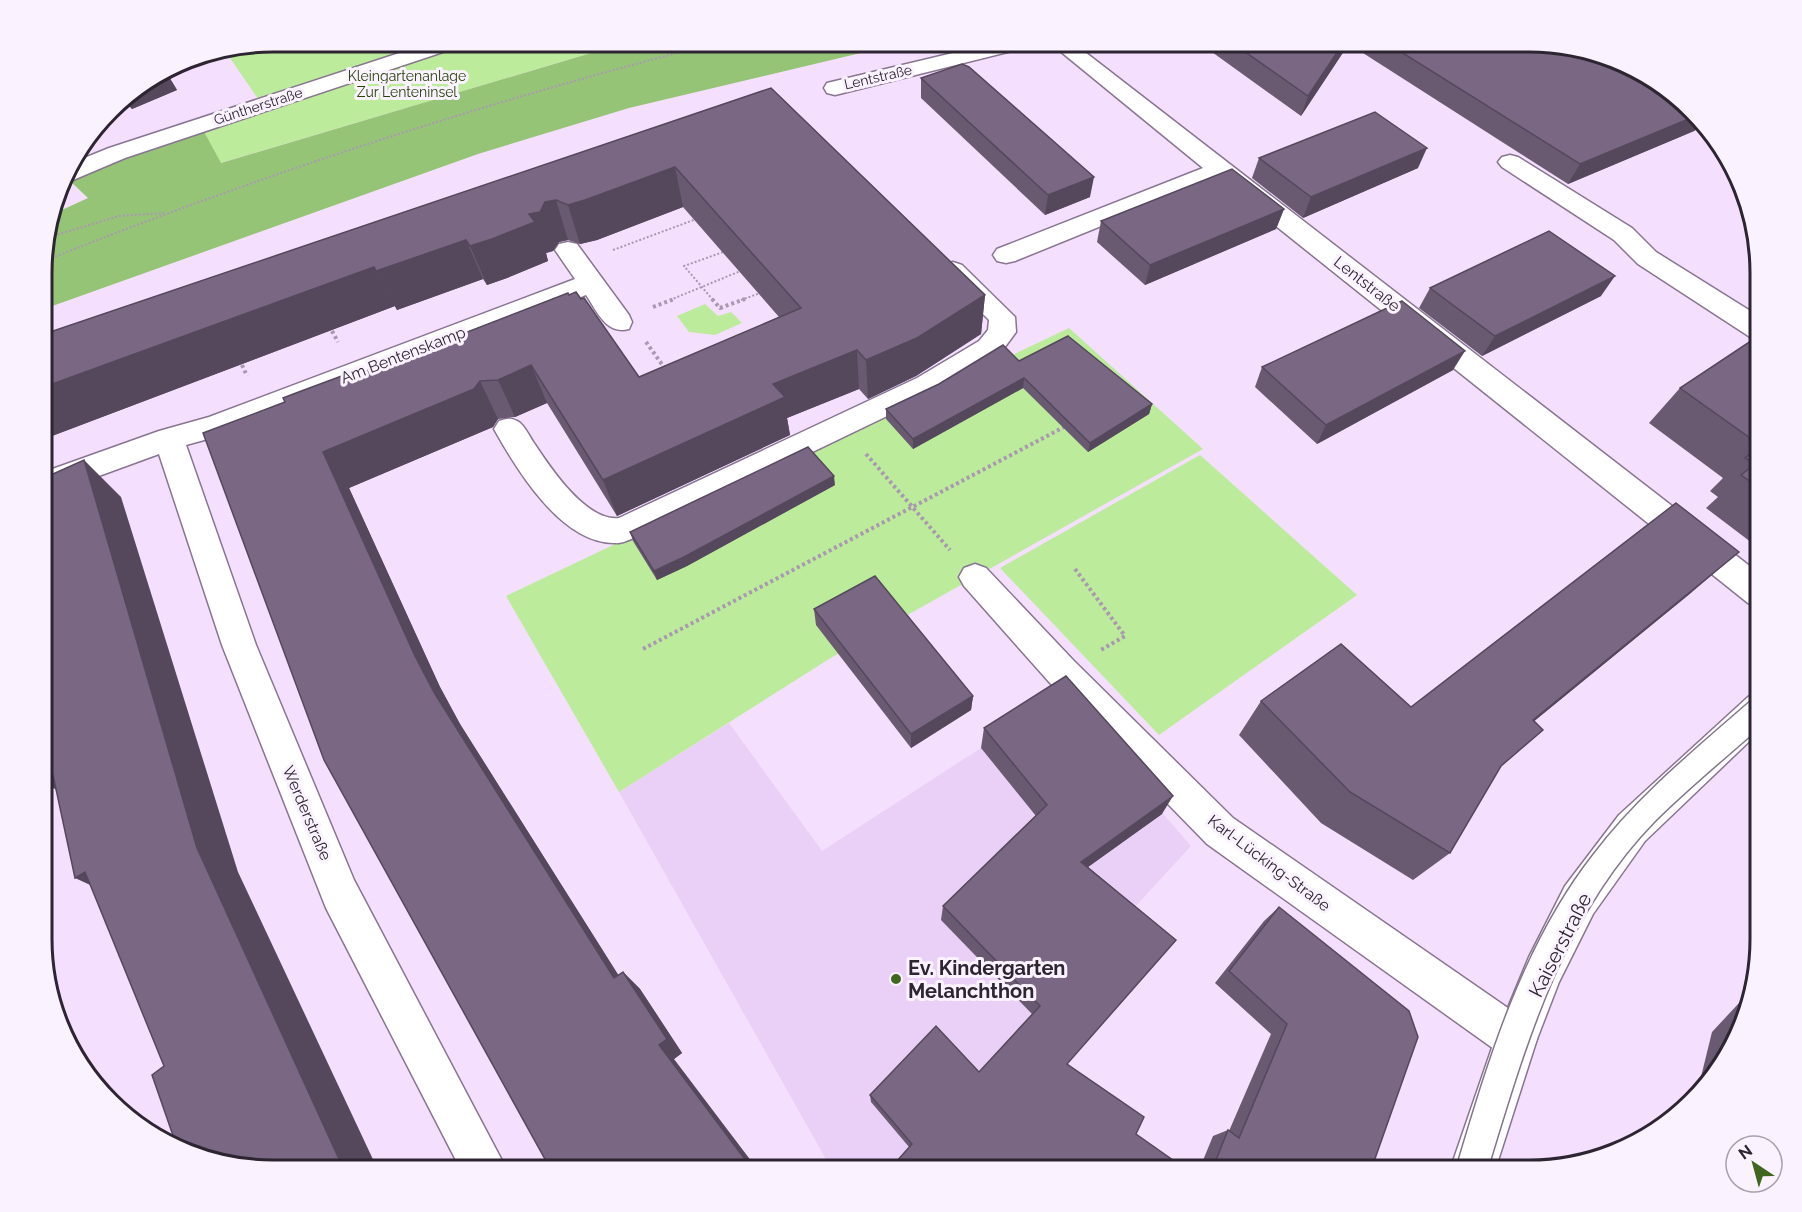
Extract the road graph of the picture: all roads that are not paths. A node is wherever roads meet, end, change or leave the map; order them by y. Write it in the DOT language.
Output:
graph roads {
  1 [pos="421,52"];
  2 [pos="983,52"];
  3 [pos="1072,52"];
  4 [pos="835,87"];
  5 [pos="1510,162"];
  6 [pos="81,165"];
  7 [pos="1221,169"];
  8 [pos="933,252"];
  9 [pos="1006,255"];
  10 [pos="623,320"];
  11 [pos="1750,324"];
  12 [pos="509,429"];
  13 [pos="169,439"];
  14 [pos="52,481"];
  15 [pos="975,577"];
  16 [pos="1750,585"];
  17 [pos="1750,717"];
  18 [pos="1516,1039"];
  19 [pos="480,1160"];
  20 [pos="1481,1160"];
  1 -- 6 [label="street, Güntherstraße"];
  2 -- 4 [label="street, Lentstraße"];
  3 -- 7 [label="street, Lentstraße"];
  5 -- 11 [label="street"];
  7 -- 9 [label="street"];
  7 -- 16 [label="street, Lentstraße"];
  8 -- 12 [label="street"];
  10 -- 13 [label="street, Am Bentenskamp"];
  13 -- 14 [label="street, Am Bentenskamp"];
  13 -- 19 [label="street, Werderstraße"];
  15 -- 18 [label="street, Karl-Lücking-Straße"];
  17 -- 18 [label="street, Kaiserstraße"];
  18 -- 20 [label="street, Kaiserstraße"];
}
